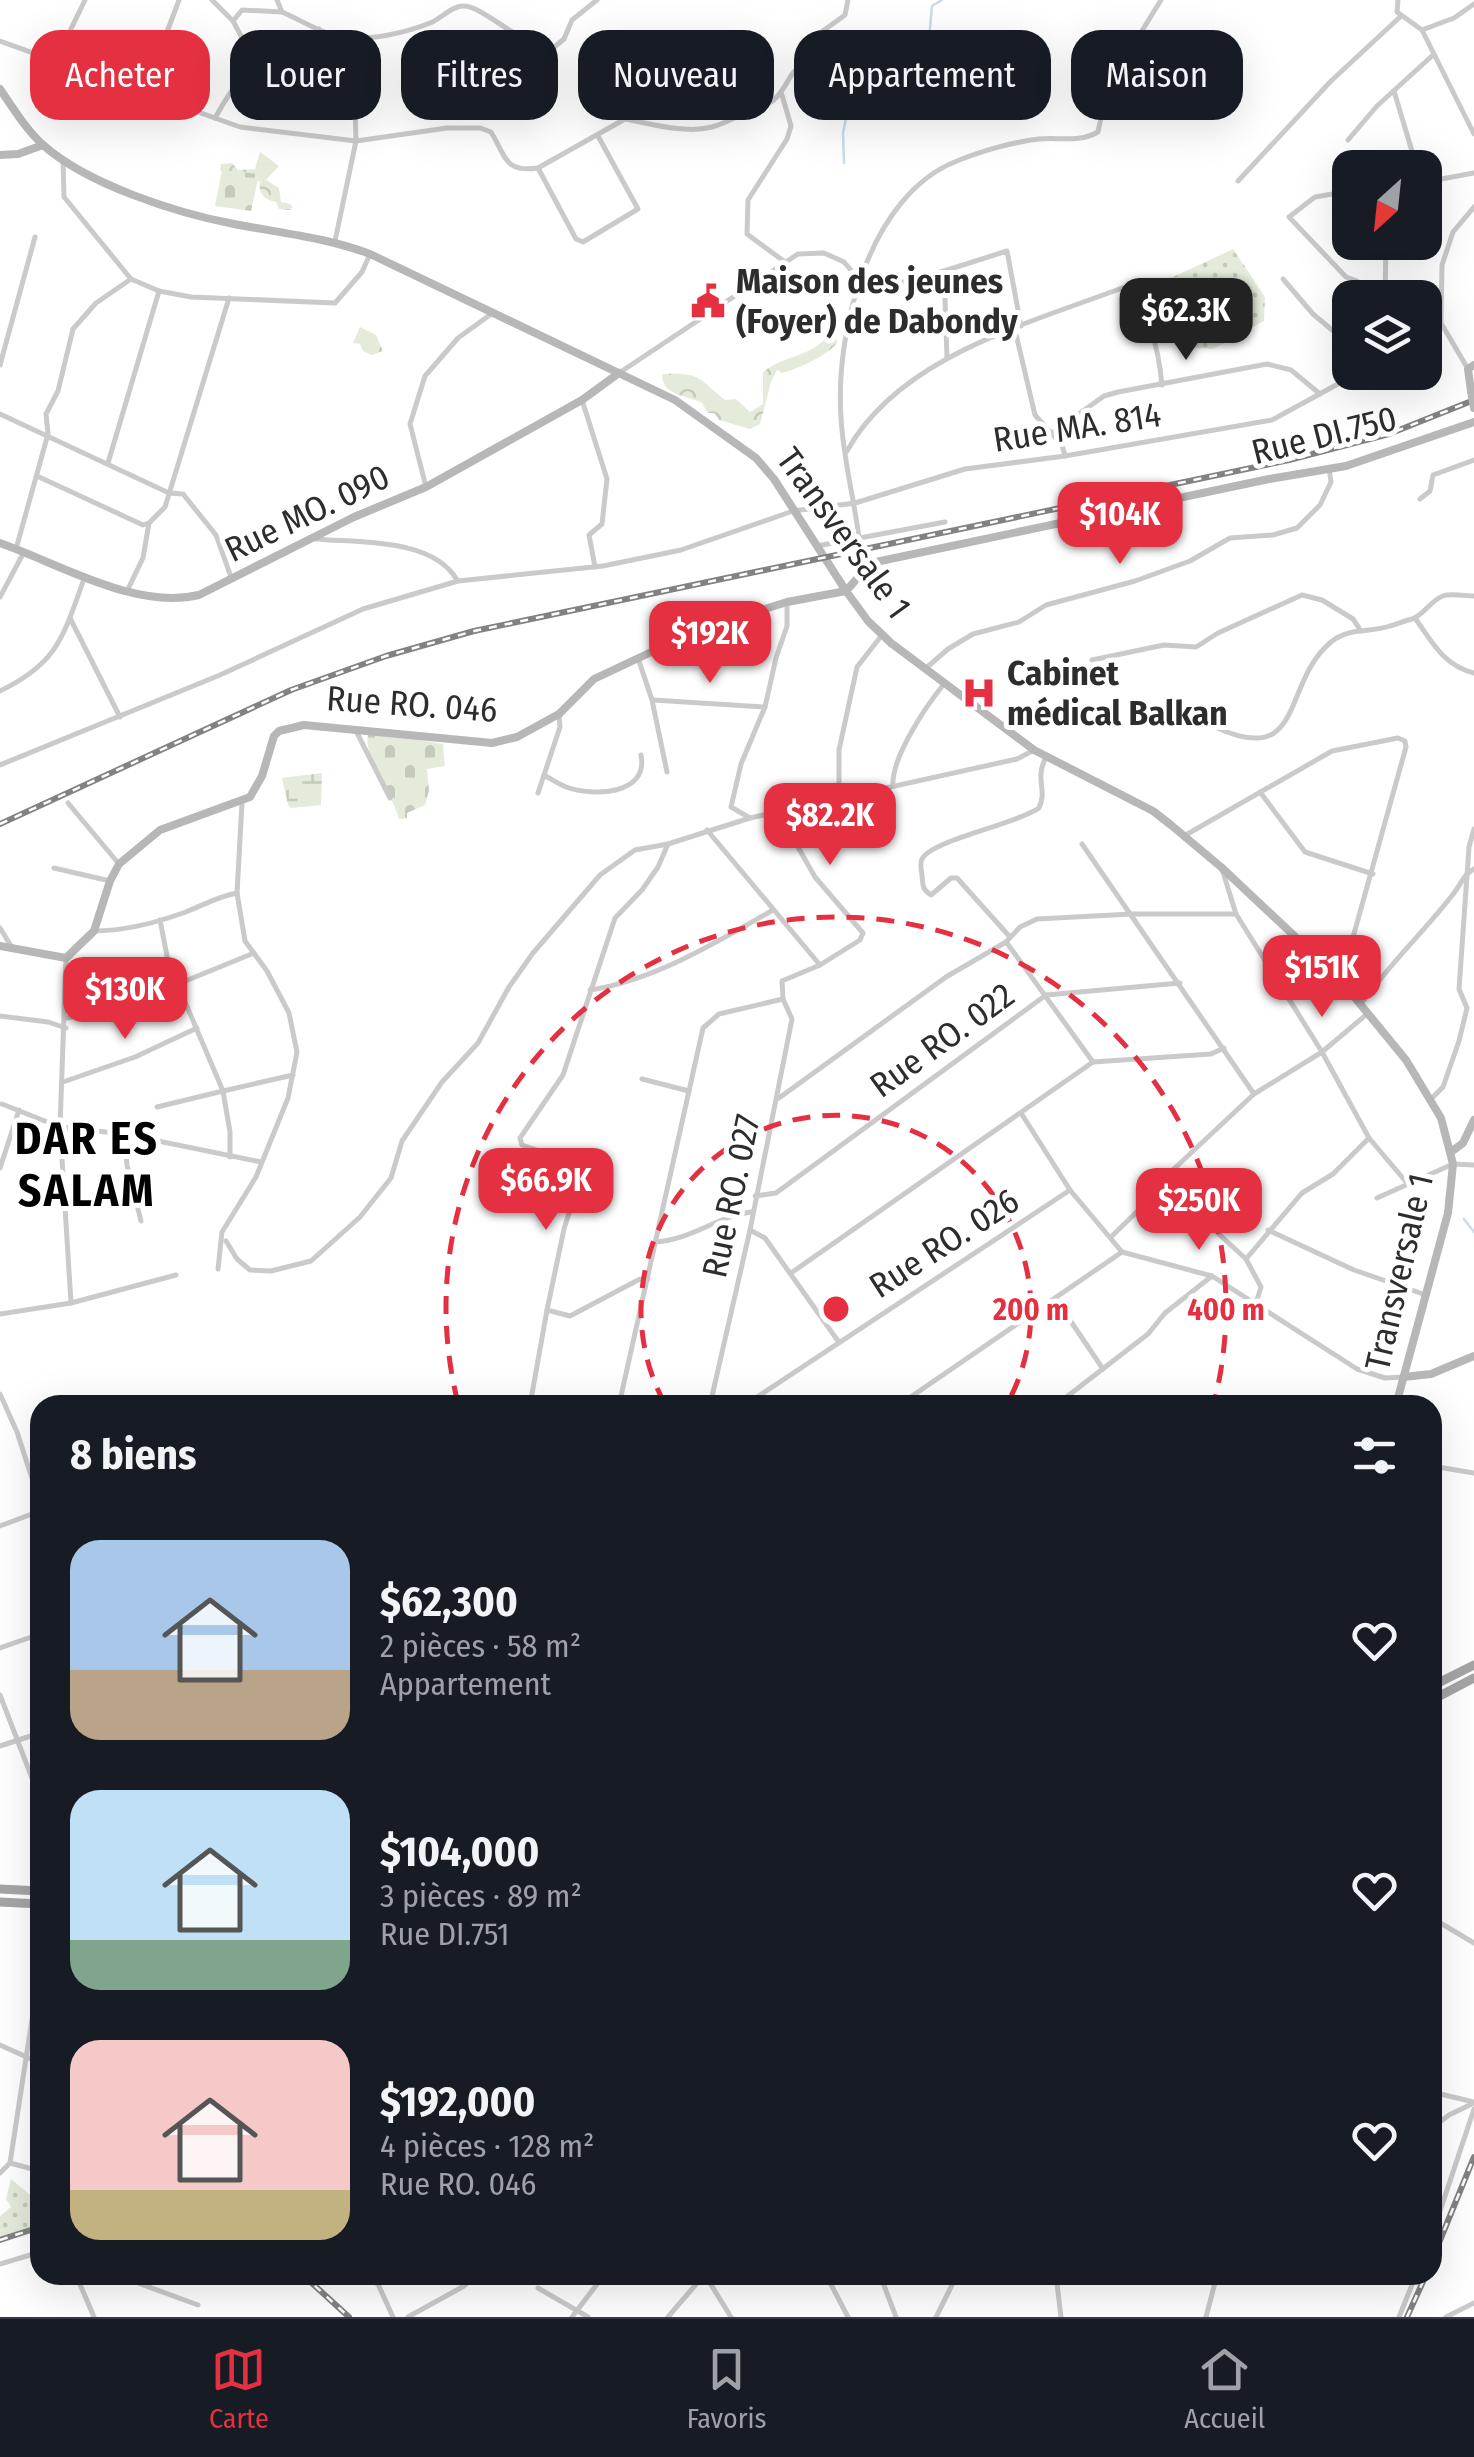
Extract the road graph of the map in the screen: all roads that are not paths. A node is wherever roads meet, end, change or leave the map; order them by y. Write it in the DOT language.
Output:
graph roads {
  1 [pos="84,0"];
  2 [pos="180,0"];
  3 [pos="212,0"];
  4 [pos="278,0"];
  5 [pos="597,0"];
  6 [pos="848,0"];
  7 [pos="1161,0"];
  8 [pos="1398,0"];
  9 [pos="1474,4"];
  10 [pos="282,12"];
  11 [pos="1400,17"];
  12 [pos="233,21"];
  13 [pos="320,28"];
  14 [pos="70,30"];
  15 [pos="168,30"];
  16 [pos="238,30"];
  17 [pos="325,30"];
  18 [pos="1422,30"];
  19 [pos="381,33"];
  20 [pos="0,41"];
  21 [pos="30,52"];
  22 [pos="1434,55"];
  23 [pos="0,88"];
  24 [pos="230,90"];
  25 [pos="1394,91"];
  26 [pos="782,96"];
  27 [pos="1472,112"];
  28 [pos="210,117"];
  29 [pos="1464,117"];
  30 [pos="215,119"];
  31 [pos="355,120"];
  32 [pos="1474,134"];
  33 [pos="598,136"];
  34 [pos="356,140"];
  35 [pos="1348,140"];
  36 [pos="43,145"];
  37 [pos="1411,150"];
  38 [pos="0,155"];
  39 [pos="64,161"];
  40 [pos="538,168"];
  41 [pos="1474,173"];
  42 [pos="1442,179"];
  43 [pos="1238,182"];
  44 [pos="1332,194"];
  45 [pos="1474,207"];
  46 [pos="36,238"];
  47 [pos="335,241"];
  48 [pos="370,254"];
  49 [pos="785,262"];
  50 [pos="944,271"];
  51 [pos="131,278"];
  52 [pos="1283,279"];
  53 [pos="1353,280"];
  54 [pos="1442,280"];
  55 [pos="861,282"];
  56 [pos="160,291"];
  57 [pos="230,298"];
  58 [pos="494,312"];
  59 [pos="1442,324"];
  60 [pos="1018,328"];
  61 [pos="1332,329"];
  62 [pos="947,358"];
  63 [pos="0,365"];
  64 [pos="1471,367"];
  65 [pos="619,373"];
  66 [pos="1162,385"];
  67 [pos="1332,387"];
  68 [pos="1320,394"];
  69 [pos="582,400"];
  70 [pos="1474,408"];
  71 [pos="0,414"];
  72 [pos="1474,422"];
  73 [pos="1052,433"];
  74 [pos="48,434"];
  75 [pos="846,453"];
  76 [pos="1065,456"];
  77 [pos="1474,460"];
  78 [pos="108,463"];
  79 [pos="1330,468"];
  80 [pos="36,476"];
  81 [pos="426,487"];
  82 [pos="168,493"];
  83 [pos="1420,499"];
  84 [pos="855,502"];
  85 [pos="794,511"];
  86 [pos="946,522"];
  87 [pos="148,524"];
  88 [pos="313,538"];
  89 [pos="859,538"];
  90 [pos="1,546"];
  91 [pos="816,546"];
  92 [pos="20,550"];
  93 [pos="595,567"];
  94 [pos="86,576"];
  95 [pos="232,580"];
  96 [pos="458,581"];
  97 [pos="127,591"];
  98 [pos="846,591"];
  99 [pos="1474,596"];
  100 [pos="0,597"];
  101 [pos="787,602"];
  102 [pos="70,618"];
  103 [pos="1415,618"];
  104 [pos="1359,628"];
  105 [pos="882,635"];
  106 [pos="638,658"];
  107 [pos="1092,660"];
  108 [pos="924,670"];
  109 [pos="1474,673"];
  110 [pos="944,684"];
  111 [pos="0,691"];
  112 [pos="652,700"];
  113 [pos="765,707"];
  114 [pos="559,714"];
  115 [pos="120,717"];
  116 [pos="1215,727"];
  117 [pos="356,730"];
  118 [pos="1034,750"];
  119 [pos="641,755"];
  120 [pos="1046,757"];
  121 [pos="0,765"];
  122 [pos="667,772"];
  123 [pos="544,775"];
  124 [pos="893,786"];
  125 [pos="1260,792"];
  126 [pos="538,794"];
  127 [pos="390,798"];
  128 [pos="839,798"];
  129 [pos="68,802"];
  130 [pos="242,803"];
  131 [pos="778,812"];
  132 [pos="750,818"];
  133 [pos="1474,829"];
  134 [pos="707,830"];
  135 [pos="1184,836"];
  136 [pos="668,844"];
  137 [pos="1082,844"];
  138 [pos="119,864"];
  139 [pos="1221,866"];
  140 [pos="54,868"];
  141 [pos="1471,870"];
  142 [pos="1372,874"];
  143 [pos="110,881"];
  144 [pos="237,893"];
  145 [pos="774,910"];
  146 [pos="1132,914"];
  147 [pos="1236,914"];
  148 [pos="160,920"];
  149 [pos="0,928"];
  150 [pos="94,931"];
  151 [pos="1008,940"];
  152 [pos="0,946"];
  153 [pos="11,946"];
  154 [pos="254,953"];
  155 [pos="66,958"];
  156 [pos="820,965"];
  157 [pos="1338,977"];
  158 [pos="1180,983"];
  159 [pos="179,987"];
  160 [pos="589,990"];
  161 [pos="1046,994"];
  162 [pos="783,998"];
  163 [pos="1362,1003"];
  164 [pos="1369,1012"];
  165 [pos="0,1016"];
  166 [pos="66,1018"];
  167 [pos="66,1028"];
  168 [pos="198,1028"];
  169 [pos="1224,1048"];
  170 [pos="1322,1052"];
  171 [pos="1094,1062"];
  172 [pos="292,1075"];
  173 [pos="642,1078"];
  174 [pos="63,1082"];
  175 [pos="223,1091"];
  176 [pos="689,1091"];
  177 [pos="1254,1094"];
  178 [pos="1432,1098"];
  179 [pos="777,1100"];
  180 [pos="1,1102"];
  181 [pos="157,1107"];
  182 [pos="20,1110"];
  183 [pos="1021,1113"];
  184 [pos="1474,1120"];
  185 [pos="60,1127"];
  186 [pos="124,1134"];
  187 [pos="1369,1138"];
  188 [pos="1451,1152"];
  189 [pos="230,1157"];
  190 [pos="261,1162"];
  191 [pos="1453,1164"];
  192 [pos="1474,1165"];
  193 [pos="0,1168"];
  194 [pos="583,1168"];
  195 [pos="607,1174"];
  196 [pos="1161,1180"];
  197 [pos="1408,1183"];
  198 [pos="1070,1190"];
  199 [pos="755,1196"];
  200 [pos="1377,1198"];
  201 [pos="752,1212"];
  202 [pos="141,1222"];
  203 [pos="750,1230"];
  204 [pos="1268,1230"];
  205 [pos="1111,1237"];
  206 [pos="226,1240"];
  207 [pos="656,1242"];
  208 [pos="1122,1252"];
  209 [pos="1246,1259"];
  210 [pos="218,1269"];
  211 [pos="791,1273"];
  212 [pos="176,1275"];
  213 [pos="1212,1276"];
  214 [pos="648,1279"];
  215 [pos="1426,1294"];
  216 [pos="1055,1298"];
  217 [pos="71,1303"];
  218 [pos="1256,1303"];
  219 [pos="547,1310"];
  220 [pos="0,1314"];
  221 [pos="838,1341"];
  222 [pos="1473,1358"];
  223 [pos="1103,1369"];
  224 [pos="1404,1378"];
  225 [pos="0,1394"];
  226 [pos="532,1395"];
  227 [pos="621,1395"];
  228 [pos="712,1395"];
  229 [pos="760,1395"];
  230 [pos="914,1395"];
  231 [pos="1069,1395"];
  232 [pos="1399,1395"];
  233 [pos="1442,1467"];
  234 [pos="30,1472"];
  235 [pos="1474,1472"];
  236 [pos="30,1514"];
  237 [pos="0,1526"];
  238 [pos="30,1638"];
  239 [pos="0,1648"];
  240 [pos="1474,1665"];
  241 [pos="1474,1678"];
  242 [pos="1442,1681"];
  243 [pos="0,1695"];
  244 [pos="1442,1695"];
  245 [pos="30,1736"];
  246 [pos="17,1740"];
  247 [pos="0,1746"];
  248 [pos="30,1773"];
  249 [pos="0,1889"];
  250 [pos="30,1890"];
  251 [pos="0,1902"];
  252 [pos="30,1904"];
  253 [pos="1442,1924"];
  254 [pos="1474,1943"];
  255 [pos="30,2043"];
  256 [pos="0,2045"];
  257 [pos="28,2058"];
  258 [pos="1442,2095"];
  259 [pos="1474,2105"];
  260 [pos="1442,2120"];
  261 [pos="10,2163"];
  262 [pos="30,2168"];
  263 [pos="0,2173"];
  264 [pos="1442,2204"];
  265 [pos="30,2255"];
  266 [pos="0,2264"];
  267 [pos="80,2285"];
  268 [pos="143,2285"];
  269 [pos="378,2285"];
  270 [pos="465,2285"];
  271 [pos="597,2285"];
  272 [pos="695,2285"];
  273 [pos="710,2285"];
  274 [pos="831,2285"];
  275 [pos="884,2285"];
  276 [pos="952,2285"];
  277 [pos="1057,2285"];
  278 [pos="1214,2285"];
  279 [pos="1412,2285"];
  280 [pos="538,2288"];
  281 [pos="1474,2302"];
  282 [pos="198,2305"];
  283 [pos="579,2309"];
  284 [pos="93,2316"];
  285 [pos="392,2317"];
  286 [pos="408,2317"];
  287 [pos="572,2317"];
  288 [pos="588,2317"];
  289 [pos="668,2317"];
  290 [pos="730,2317"];
  291 [pos="848,2317"];
  292 [pos="896,2317"];
  293 [pos="936,2317"];
  294 [pos="1062,2317"];
  295 [pos="1206,2317"];
  296 [pos="1399,2317"];
  297 [pos="1446,2317"];
  1 -- 14 [label="street"];
  2 -- 15 [label="street"];
  3 -- 12 [label="street"];
  4 -- 10 [label="street"];
  5 -- 19 [label="street"];
  6 -- 26 [label="street"];
  7 -- 55 [label="street"];
  8 -- 11 [label="street"];
  9 -- 18 [label="street"];
  10 -- 12 [label="street"];
  10 -- 13 [label="street"];
  11 -- 18 [label="street"];
  11 -- 43 [label="street"];
  12 -- 16 [label="street"];
  13 -- 17 [label="street"];
  18 -- 22 [label="street"];
  20 -- 21 [label="street"];
  22 -- 25 [label="street"];
  22 -- 29 [label="street"];
  23 -- 36 [label="street, Transversale 1"];
  24 -- 30 [label="street"];
  25 -- 35 [label="street"];
  25 -- 37 [label="street"];
  26 -- 33 [label="street"];
  26 -- 49 [label="street"];
  27 -- 29 [label="street"];
  28 -- 30 [label="street"];
  29 -- 32 [label="street"];
  30 -- 34 [label="street"];
  31 -- 34 [label="street"];
  33 -- 40 [label="street"];
  33 -- 40 [label="street"];
  34 -- 40 [label="street"];
  34 -- 47 [label="street"];
  36 -- 38 [label="street"];
  36 -- 39 [label="street, Transversale 1"];
  39 -- 47 [label="street, Transversale 1"];
  39 -- 51 [label="street"];
  41 -- 42 [label="street"];
  44 -- 53 [label="street"];
  45 -- 54 [label="street"];
  46 -- 63 [label="street"];
  47 -- 48 [label="street, Transversale 1"];
  48 -- 57 [label="street"];
  48 -- 58 [label="street, Transversale 1"];
  49 -- 55 [label="street"];
  49 -- 65 [label="street"];
  50 -- 55 [label="street"];
  50 -- 60 [label="street"];
  50 -- 62 [label="street"];
  51 -- 56 [label="street"];
  51 -- 74 [label="street"];
  52 -- 61 [label="street"];
  55 -- 75 [label="street"];
  56 -- 57 [label="street"];
  56 -- 78 [label="street"];
  57 -- 82 [label="street"];
  58 -- 65 [label="street, Transversale 1"];
  58 -- 81 [label="street"];
  59 -- 64 [label="street"];
  60 -- 62 [label="street"];
  60 -- 66 [label="street"];
  60 -- 73 [label="street"];
  62 -- 75 [label="street"];
  64 -- 70 [label="street, bridge"];
  65 -- 69 [label="street, Rue MO. 090"];
  65 -- 85 [label="street, Transversale 1"];
  66 -- 68 [label="street"];
  66 -- 73 [label="street"];
  67 -- 68 [label="street, Rue MA. 814"];
  68 -- 76 [label="street, Rue MA. 814"];
  69 -- 81 [label="street, Rue MO. 090"];
  69 -- 93 [label="street"];
  71 -- 74 [label="street"];
  72 -- 79 [label="street, Rue DI.750"];
  73 -- 76 [label="street"];
  74 -- 78 [label="street"];
  74 -- 80 [label="street"];
  75 -- 84 [label="street"];
  76 -- 84 [label="street, Rue MA. 814"];
  77 -- 83 [label="street"];
  78 -- 82 [label="street"];
  79 -- 98 [label="street, Rue DI.750"];
  79 -- 108 [label="street"];
  80 -- 87 [label="street"];
  80 -- 92 [label="street"];
  81 -- 88 [label="street, Rue MO. 090"];
  82 -- 87 [label="street"];
  82 -- 95 [label="street"];
  84 -- 85 [label="street, Rue MA. 814"];
  84 -- 89 [label="street"];
  85 -- 91 [label="street, Transversale 1"];
  85 -- 93 [label="street, Rue MA. 814"];
  86 -- 89 [label="street"];
  87 -- 97 [label="street"];
  88 -- 95 [label="street, Rue MO. 090"];
  88 -- 96 [label="street"];
  89 -- 91 [label="street"];
  90 -- 92 [label="street, Rue MO. 090"];
  91 -- 98 [label="street, Transversale 1"];
  92 -- 94 [label="street, Rue MO. 090"];
  92 -- 100 [label="street"];
  93 -- 96 [label="street, Rue MA. 814"];
  94 -- 97 [label="street, Rue MO. 090"];
  94 -- 102 [label="street"];
  95 -- 97 [label="street, Rue MO. 090"];
  96 -- 115 [label="street, Rue MA. 814"];
  98 -- 101 [label="street, Rue RO. 046"];
  98 -- 105 [label="street, Transversale 1"];
  99 -- 103 [label="street"];
  101 -- 106 [label="street, Rue RO. 046"];
  101 -- 113 [label="street"];
  102 -- 111 [label="street"];
  102 -- 115 [label="street"];
  103 -- 104 [label="street"];
  103 -- 109 [label="street"];
  104 -- 107 [label="street"];
  104 -- 116 [label="street"];
  105 -- 108 [label="street, Transversale 1"];
  105 -- 128 [label="street"];
  106 -- 112 [label="street"];
  106 -- 114 [label="street, Rue RO. 046"];
  108 -- 110 [label="street, Transversale 1"];
  110 -- 118 [label="street, Transversale 1"];
  110 -- 124 [label="street"];
  112 -- 113 [label="street"];
  112 -- 122 [label="street"];
  113 -- 132 [label="street"];
  114 -- 117 [label="street, Rue RO. 046"];
  114 -- 123 [label="street"];
  115 -- 121 [label="street, Rue MA. 814"];
  117 -- 127 [label="street"];
  117 -- 130 [label="street, Rue RO. 046"];
  118 -- 120 [label="street, Transversale 1"];
  118 -- 124 [label="street"];
  119 -- 123 [label="street"];
  120 -- 135 [label="street, Transversale 1"];
  120 -- 151 [label="street"];
  123 -- 126 [label="street"];
  124 -- 128 [label="street"];
  125 -- 135 [label="street"];
  125 -- 142 [label="street"];
  125 -- 142 [label="street"];
  128 -- 131 [label="street"];
  129 -- 138 [label="street"];
  130 -- 138 [label="street"];
  130 -- 144 [label="street"];
  131 -- 132 [label="street"];
  131 -- 156 [label="street"];
  132 -- 134 [label="street"];
  133 -- 141 [label="street"];
  134 -- 136 [label="street"];
  134 -- 145 [label="street"];
  135 -- 139 [label="street, Transversale 1"];
  136 -- 160 [label="street"];
  136 -- 206 [label="street"];
  137 -- 146 [label="street"];
  138 -- 143 [label="street"];
  139 -- 147 [label="street"];
  139 -- 157 [label="street, Transversale 1"];
  140 -- 143 [label="street"];
  141 -- 163 [label="street"];
  141 -- 178 [label="street"];
  142 -- 157 [label="street"];
  143 -- 150 [label="street"];
  144 -- 148 [label="street"];
  144 -- 154 [label="street"];
  145 -- 156 [label="street"];
  145 -- 160 [label="street"];
  146 -- 147 [label="street"];
  146 -- 151 [label="street"];
  146 -- 158 [label="street"];
  147 -- 170 [label="street"];
  148 -- 150 [label="street"];
  148 -- 159 [label="street"];
  149 -- 153 [label="street"];
  150 -- 155 [label="street"];
  151 -- 161 [label="street"];
  151 -- 179 [label="street"];
  152 -- 153 [label="street"];
  153 -- 155 [label="street"];
  154 -- 159 [label="street"];
  154 -- 172 [label="street"];
  155 -- 166 [label="street"];
  156 -- 162 [label="street"];
  157 -- 163 [label="street, Transversale 1"];
  158 -- 161 [label="street, Rue RO. 022"];
  158 -- 169 [label="street"];
  159 -- 166 [label="street"];
  159 -- 168 [label="street"];
  160 -- 194 [label="street"];
  161 -- 171 [label="street"];
  161 -- 199 [label="street, Rue RO. 022"];
  162 -- 176 [label="street"];
  162 -- 179 [label="street, Rue RO. 027"];
  163 -- 164 [label="street, Transversale 1"];
  164 -- 170 [label="street"];
  164 -- 178 [label="street, Transversale 1"];
  165 -- 167 [label="street"];
  166 -- 167 [label="street"];
  167 -- 174 [label="street"];
  168 -- 174 [label="street"];
  168 -- 175 [label="street"];
  169 -- 171 [label="street"];
  169 -- 177 [label="street"];
  170 -- 177 [label="street"];
  170 -- 187 [label="street"];
  171 -- 183 [label="street"];
  172 -- 175 [label="street"];
  172 -- 190 [label="street"];
  173 -- 176 [label="street"];
  174 -- 185 [label="street"];
  175 -- 181 [label="street"];
  175 -- 189 [label="street"];
  176 -- 207 [label="street"];
  177 -- 196 [label="street"];
  178 -- 188 [label="street, Transversale 1"];
  179 -- 199 [label="street, Rue RO. 027"];
  180 -- 182 [label="street"];
  182 -- 185 [label="street"];
  182 -- 193 [label="street"];
  183 -- 198 [label="street"];
  183 -- 211 [label="street"];
  184 -- 188 [label="street"];
  185 -- 186 [label="street"];
  185 -- 217 [label="street"];
  186 -- 189 [label="street"];
  186 -- 202 [label="street"];
  187 -- 197 [label="street"];
  187 -- 204 [label="street"];
  188 -- 191 [label="street, Transversale 1"];
  189 -- 190 [label="street"];
  190 -- 210 [label="street"];
  191 -- 192 [label="street"];
  191 -- 197 [label="street"];
  191 -- 215 [label="street, Transversale 1"];
  194 -- 195 [label="street"];
  194 -- 219 [label="street"];
  196 -- 205 [label="street"];
  196 -- 209 [label="street"];
  197 -- 200 [label="street"];
  198 -- 205 [label="street"];
  198 -- 221 [label="street, Rue RO. 026"];
  199 -- 201 [label="street, Rue RO. 027"];
  201 -- 203 [label="street, Rue RO. 027"];
  201 -- 207 [label="street"];
  203 -- 211 [label="street"];
  203 -- 228 [label="street, Rue RO. 027"];
  204 -- 209 [label="street"];
  204 -- 215 [label="street"];
  205 -- 208 [label="street"];
  207 -- 214 [label="street"];
  208 -- 213 [label="street"];
  208 -- 216 [label="street"];
  209 -- 218 [label="street"];
  211 -- 221 [label="street"];
  212 -- 217 [label="street"];
  213 -- 218 [label="street"];
  213 -- 223 [label="street"];
  214 -- 219 [label="street"];
  214 -- 227 [label="street"];
  215 -- 224 [label="street, Transversale 1"];
  216 -- 223 [label="street"];
  216 -- 230 [label="street"];
  217 -- 220 [label="street"];
  218 -- 224 [label="street"];
  219 -- 226 [label="street"];
  221 -- 229 [label="street, Rue RO. 026"];
  222 -- 224 [label="street"];
  223 -- 231 [label="street"];
  224 -- 232 [label="street, Transversale 1"];
  225 -- 234 [label="street"];
  233 -- 235 [label="street"];
  236 -- 237 [label="street"];
  238 -- 239 [label="street"];
  240 -- 242 [label="main road"];
  241 -- 244 [label="main road"];
  243 -- 246 [label="street"];
  245 -- 246 [label="street"];
  246 -- 247 [label="street"];
  246 -- 248 [label="street"];
  249 -- 250 [label="main road"];
  251 -- 252 [label="main road"];
  253 -- 254 [label="street"];
  255 -- 257 [label="street"];
  256 -- 257 [label="street"];
  257 -- 261 [label="street"];
  258 -- 259 [label="street"];
  259 -- 260 [label="street"];
  259 -- 264 [label="street"];
  261 -- 262 [label="street"];
  261 -- 263 [label="street"];
  265 -- 266 [label="street"];
  267 -- 284 [label="street"];
  268 -- 282 [label="street"];
  269 -- 285 [label="street"];
  270 -- 286 [label="street"];
  271 -- 283 [label="street"];
  272 -- 289 [label="street"];
  273 -- 290 [label="street"];
  274 -- 291 [label="street"];
  275 -- 292 [label="street"];
  276 -- 293 [label="street"];
  277 -- 294 [label="street"];
  278 -- 295 [label="street"];
  279 -- 296 [label="street"];
  280 -- 283 [label="street"];
  281 -- 297 [label="street"];
  283 -- 287 [label="street"];
  283 -- 288 [label="street"];
}
